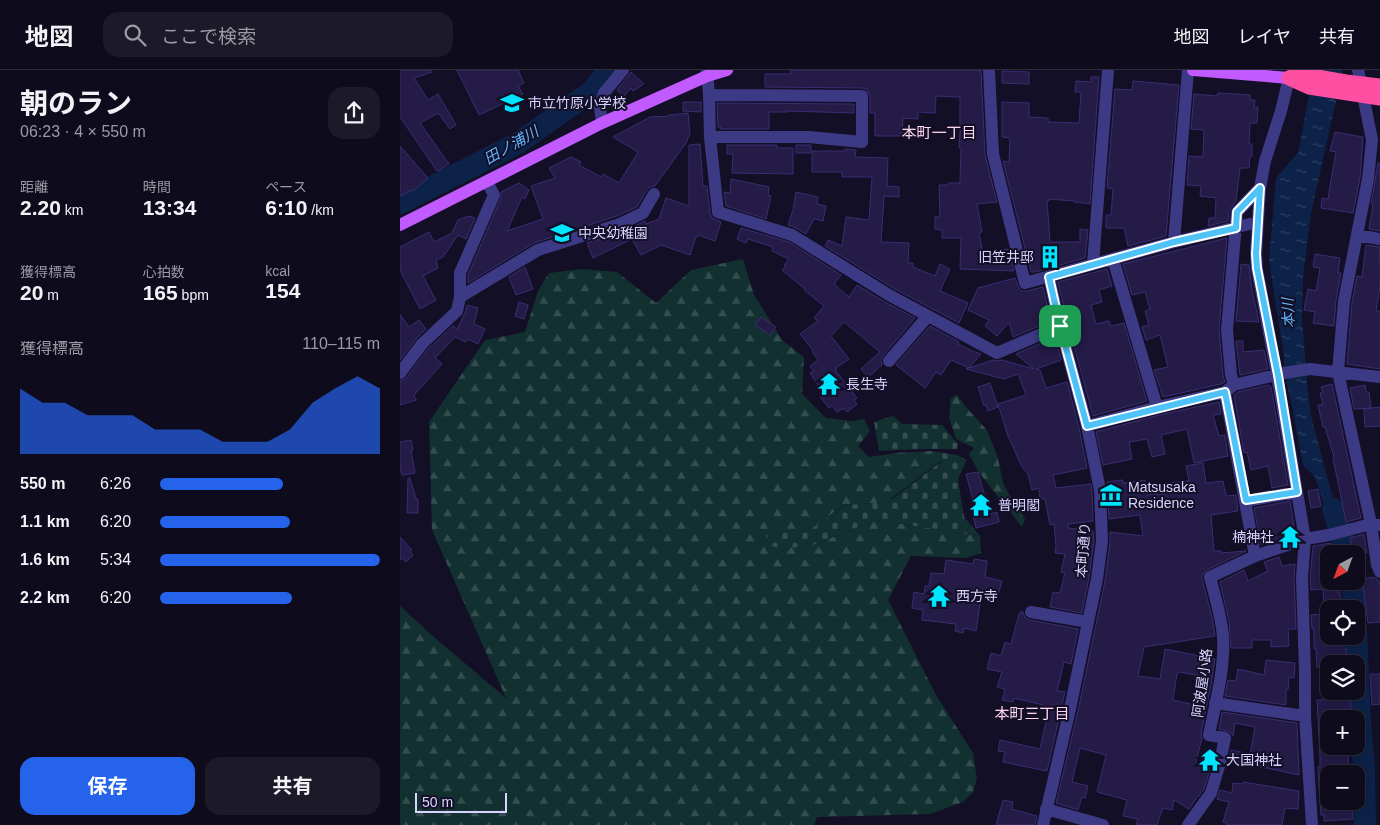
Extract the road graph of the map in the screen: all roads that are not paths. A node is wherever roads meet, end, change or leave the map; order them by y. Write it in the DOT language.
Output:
graph roads {
  1 [pos="623,70"];
  2 [pos="727,70"];
  3 [pos="989,70"];
  4 [pos="1108,70"];
  5 [pos="1188,70"];
  6 [pos="1193,70"];
  7 [pos="1291,72"];
  8 [pos="707,73"];
  9 [pos="1355,85"];
  10 [pos="1380,86"];
  11 [pos="709,96"];
  12 [pos="1380,98"];
  13 [pos="602,123"];
  14 [pos="710,137"];
  15 [pos="1376,140"];
  16 [pos="1374,179"];
  17 [pos="487,182"];
  18 [pos="1260,188"];
  19 [pos="654,194"];
  20 [pos="1258,222"];
  21 [pos="400,225"];
  22 [pos="1236,228"];
  23 [pos="1357,235"];
  24 [pos="1380,239"];
  25 [pos="1174,242"];
  26 [pos="1113,259"];
  27 [pos="1093,264"];
  28 [pos="1049,277"];
  29 [pos="460,297"];
  30 [pos="928,316"];
  31 [pos="1060,326"];
  32 [pos="889,361"];
  33 [pos="1338,372"];
  34 [pos="400,373"];
  35 [pos="1281,374"];
  36 [pos="1380,377"];
  37 [pos="1230,388"];
  38 [pos="1158,407"];
  39 [pos="1087,426"];
  40 [pos="1297,492"];
  41 [pos="1246,500"];
  42 [pos="1375,524"];
  43 [pos="1305,539"];
  44 [pos="1255,556"];
  45 [pos="1380,572"];
  46 [pos="1031,612"];
  47 [pos="1088,622"];
  48 [pos="1216,702"];
  49 [pos="1305,716"];
  50 [pos="1046,809"];
  51 [pos="1043,825"];
  52 [pos="1103,825"];
  53 [pos="1188,825"];
  54 [pos="1312,825"];
  1 -- 13 [label="street"];
  2 -- 8 [label="main road"];
  3 -- 28 [label="street"];
  4 -- 27 [label="street"];
  5 -- 25 [label="street"];
  6 -- 7 [label="main road"];
  7 -- 9 [label="highway"];
  7 -- 18 [label="street"];
  8 -- 11 [label="street"];
  8 -- 13 [label="main road"];
  9 -- 10 [label="highway"];
  9 -- 12 [label="highway"];
  9 -- 15 [label="street"];
  11 -- 14 [label="street"];
  11 -- 14 [label="street"];
  13 -- 17 [label="main road"];
  14 -- 30 [label="street"];
  15 -- 16 [label="street"];
  16 -- 23 [label="street"];
  17 -- 21 [label="main road"];
  17 -- 29 [label="street"];
  18 -- 20 [label="street"];
  18 -- 22 [label="street"];
  19 -- 29 [label="street"];
  20 -- 22 [label="street"];
  20 -- 35 [label="street"];
  22 -- 25 [label="street"];
  22 -- 37 [label="street"];
  23 -- 24 [label="street"];
  23 -- 33 [label="street"];
  25 -- 26 [label="street"];
  26 -- 27 [label="street"];
  26 -- 38 [label="street"];
  27 -- 28 [label="street"];
  28 -- 31 [label="street, 本町通り"];
  29 -- 34 [label="street"];
  30 -- 31 [label="street"];
  30 -- 32 [label="street"];
  31 -- 39 [label="street, 本町通り"];
  33 -- 35 [label="street"];
  33 -- 36 [label="street"];
  33 -- 42 [label="street"];
  35 -- 37 [label="street"];
  35 -- 40 [label="street"];
  37 -- 38 [label="street"];
  37 -- 41 [label="street"];
  38 -- 39 [label="street"];
  39 -- 47 [label="street, 本町通り"];
  40 -- 41 [label="street"];
  40 -- 43 [label="street"];
  41 -- 44 [label="street"];
  42 -- 43 [label="street"];
  42 -- 45 [label="street"];
  43 -- 44 [label="street"];
  43 -- 49 [label="street"];
  44 -- 48 [label="street, 阿波屋小路"];
  46 -- 47 [label="street"];
  47 -- 50 [label="street, 本町通り"];
  48 -- 49 [label="street"];
  48 -- 53 [label="street, 阿波屋小路"];
  49 -- 54 [label="street"];
  50 -- 51 [label="street, 本町通り"];
  50 -- 52 [label="street"];
}
